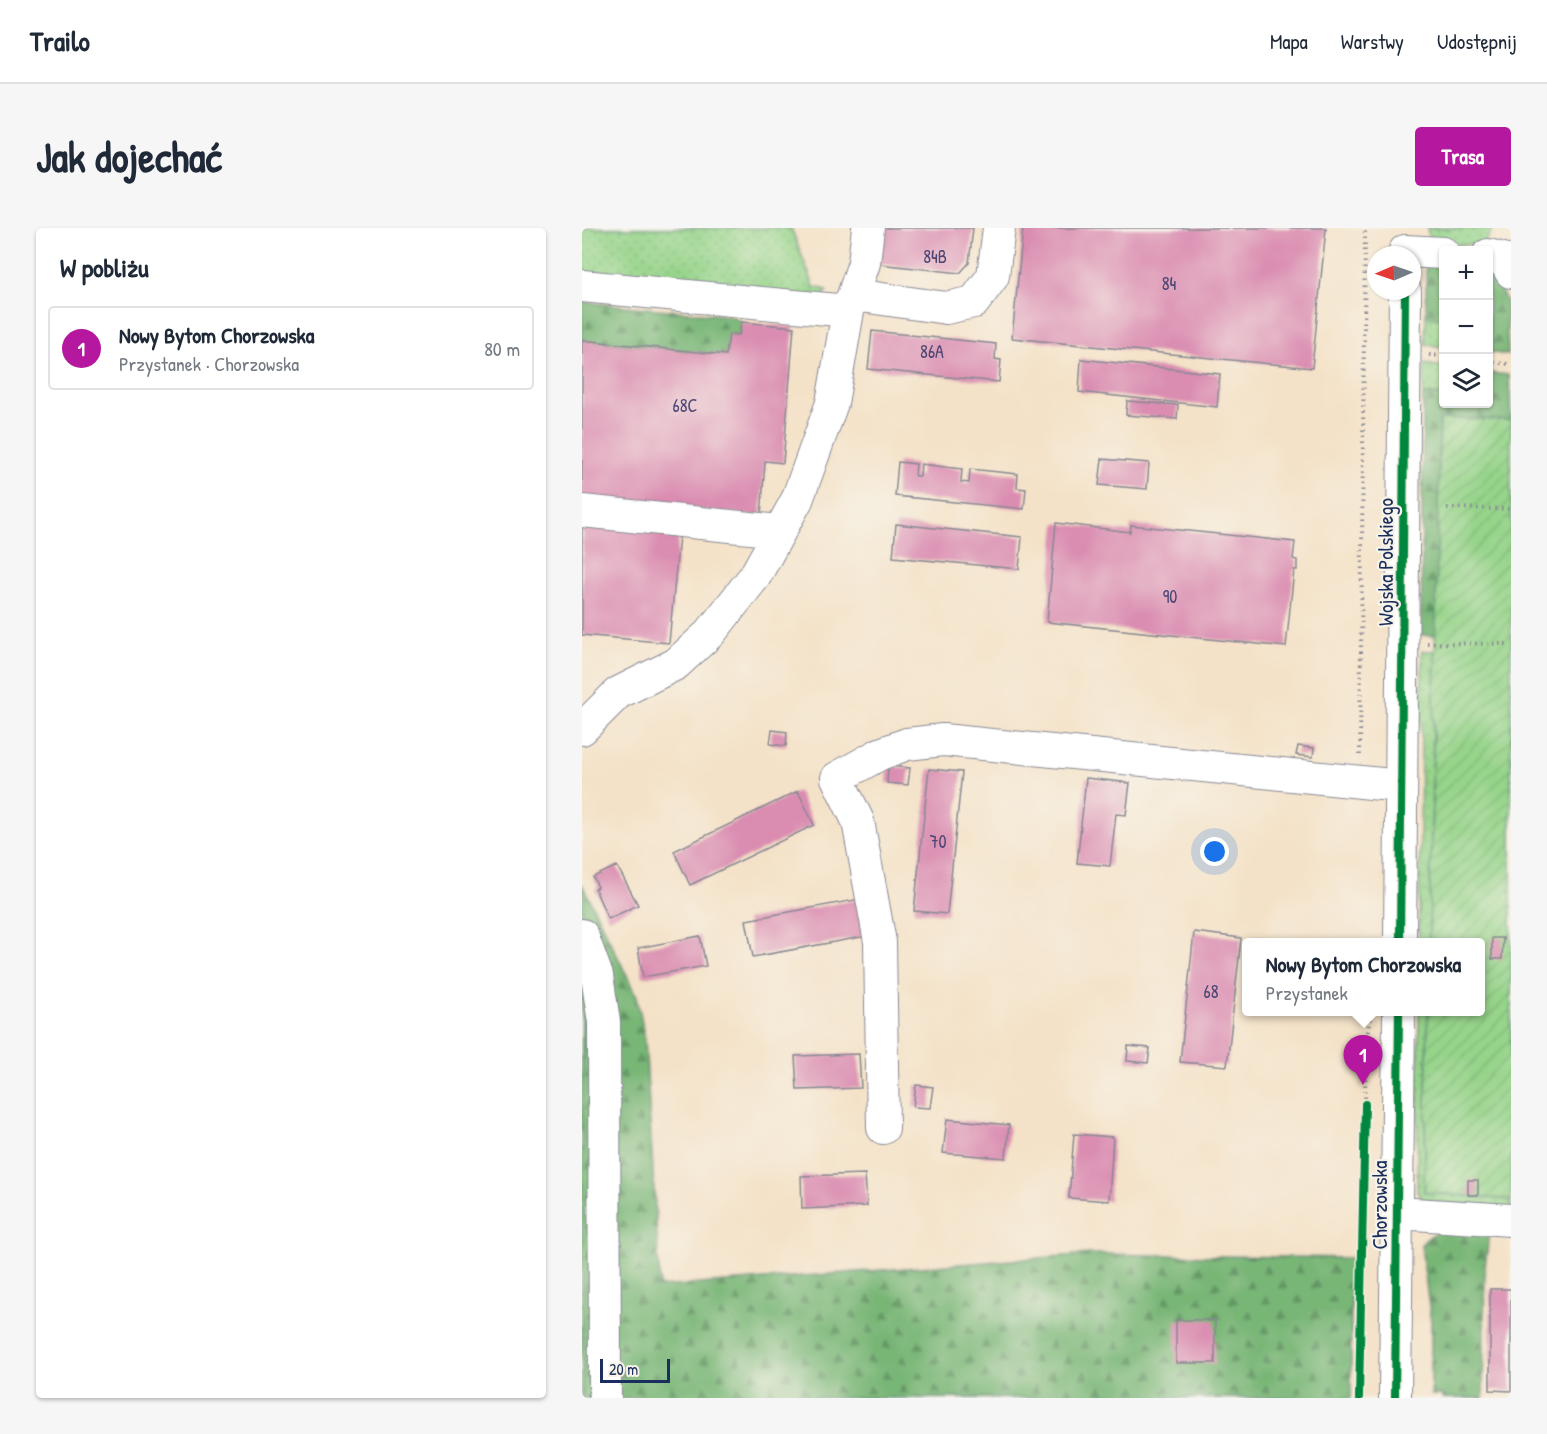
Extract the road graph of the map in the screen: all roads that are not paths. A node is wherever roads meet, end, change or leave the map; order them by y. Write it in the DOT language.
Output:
graph roads {
  1 [pos="868,228"];
  2 [pos="999,228"];
  3 [pos="1406,245"];
  4 [pos="1439,252"];
  5 [pos="1493,256"];
  6 [pos="1511,272"];
  7 [pos="582,286"];
  8 [pos="1405,300"];
  9 [pos="851,303"];
  10 [pos="582,511"];
  11 [pos="780,531"];
  12 [pos="585,722"];
  13 [pos="1401,786"];
  14 [pos="582,934"];
  15 [pos="1400,938"];
  16 [pos="1399,1016"];
  17 [pos="883,1128"];
  18 [pos="1397,1213"];
  19 [pos="1511,1220"];
  20 [pos="605,1398"];
  21 [pos="1395,1398"];
  1 -- 9 [label="street"];
  2 -- 9 [label="street"];
  3 -- 4 [label="street"];
  5 -- 6 [label="street"];
  7 -- 9 [label="street"];
  8 -- 13 [label="street, Wojska Polskiego"];
  9 -- 11 [label="street"];
  10 -- 11 [label="street"];
  11 -- 12 [label="street"];
  13 -- 15 [label="street, Wojska Polskiego"];
  13 -- 17 [label="street"];
  14 -- 20 [label="street"];
  16 -- 18 [label="street, Chorzowska"];
  18 -- 19 [label="street"];
  18 -- 21 [label="street, Chorzowska"];
}
